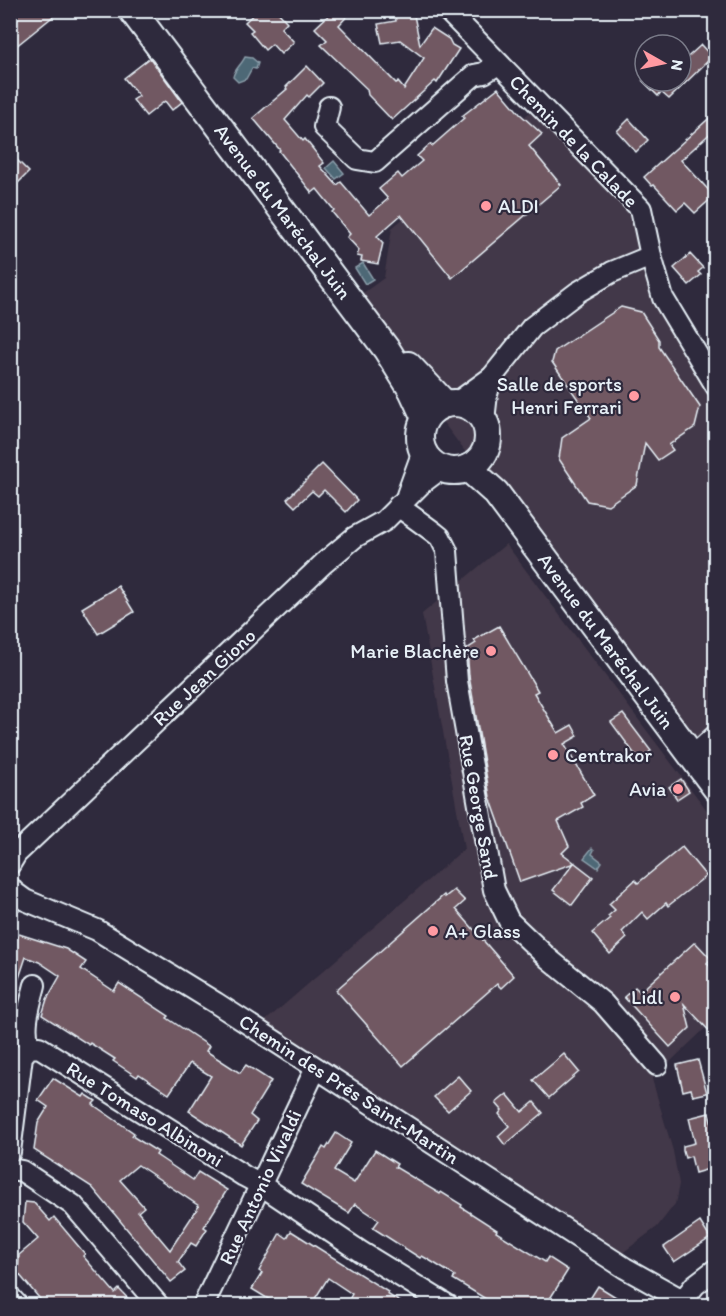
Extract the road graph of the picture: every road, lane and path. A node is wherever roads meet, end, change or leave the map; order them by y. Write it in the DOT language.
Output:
graph roads {
  1 [pos="132,10"];
  2 [pos="143,10"];
  3 [pos="447,10"];
  4 [pos="493,58"];
  5 [pos="329,107"];
  6 [pos="651,256"];
  7 [pos="492,377"];
  8 [pos="716,386"];
  9 [pos="442,408"];
  10 [pos="484,420"];
  11 [pos="432,460"];
  12 [pos="475,460"];
  13 [pos="402,503"];
  14 [pos="716,735"];
  15 [pos="693,757"];
  16 [pos="716,788"];
  17 [pos="10,864"];
  18 [pos="10,887"];
  19 [pos="35,985"];
  20 [pos="29,1048"];
  21 [pos="657,1065"];
  22 [pos="316,1068"];
  23 [pos="10,1152"];
  24 [pos="10,1169"];
  25 [pos="261,1185"];
  26 [pos="716,1269"];
  27 [pos="10,1296"];
  28 [pos="688,1302"];
  29 [pos="18,1305"];
  30 [pos="159,1305"];
  31 [pos="203,1305"];
  32 [pos="449,1305"];
  1 -- 9 [label="main road, Avenue du Maréchal Juin"];
  2 -- 9 [label="main road, Avenue du Maréchal Juin"];
  3 -- 4 [label="street, Chemin de la Calade"];
  4 -- 5 [label="street"];
  4 -- 6 [label="street, Chemin de la Calade"];
  6 -- 7 [label="street"];
  6 -- 8 [label="street, Chemin de la Calade"];
  7 -- 9 [label="street"];
  7 -- 10 [label="street"];
  9 -- 10 [label="main road"];
  9 -- 11 [label="main road"];
  10 -- 12 [label="main road"];
  11 -- 12 [label="main road"];
  11 -- 13 [label="street"];
  12 -- 15 [label="main road, Avenue du Maréchal Juin"];
  13 -- 17 [label="street, Rue Jean Giono"];
  13 -- 21 [label="street, Rue George Sand"];
  14 -- 15 [label="street"];
  15 -- 16 [label="main road, Avenue du Maréchal Juin"];
  18 -- 22 [label="street, Chemin des Prés Saint-Martin"];
  19 -- 20 [label="street"];
  20 -- 23 [label="street"];
  20 -- 25 [label="street, Rue Tomaso Albinoni"];
  22 -- 25 [label="street, Rue Antonio Vivaldi"];
  22 -- 28 [label="street, Chemin des Prés Saint-Martin"];
  24 -- 30 [label="street"];
  25 -- 31 [label="street, Rue Antonio Vivaldi"];
  25 -- 32 [label="street, Rue Tomaso Albinoni"];
  26 -- 28 [label="street"];
  27 -- 29 [label="street"];
}
